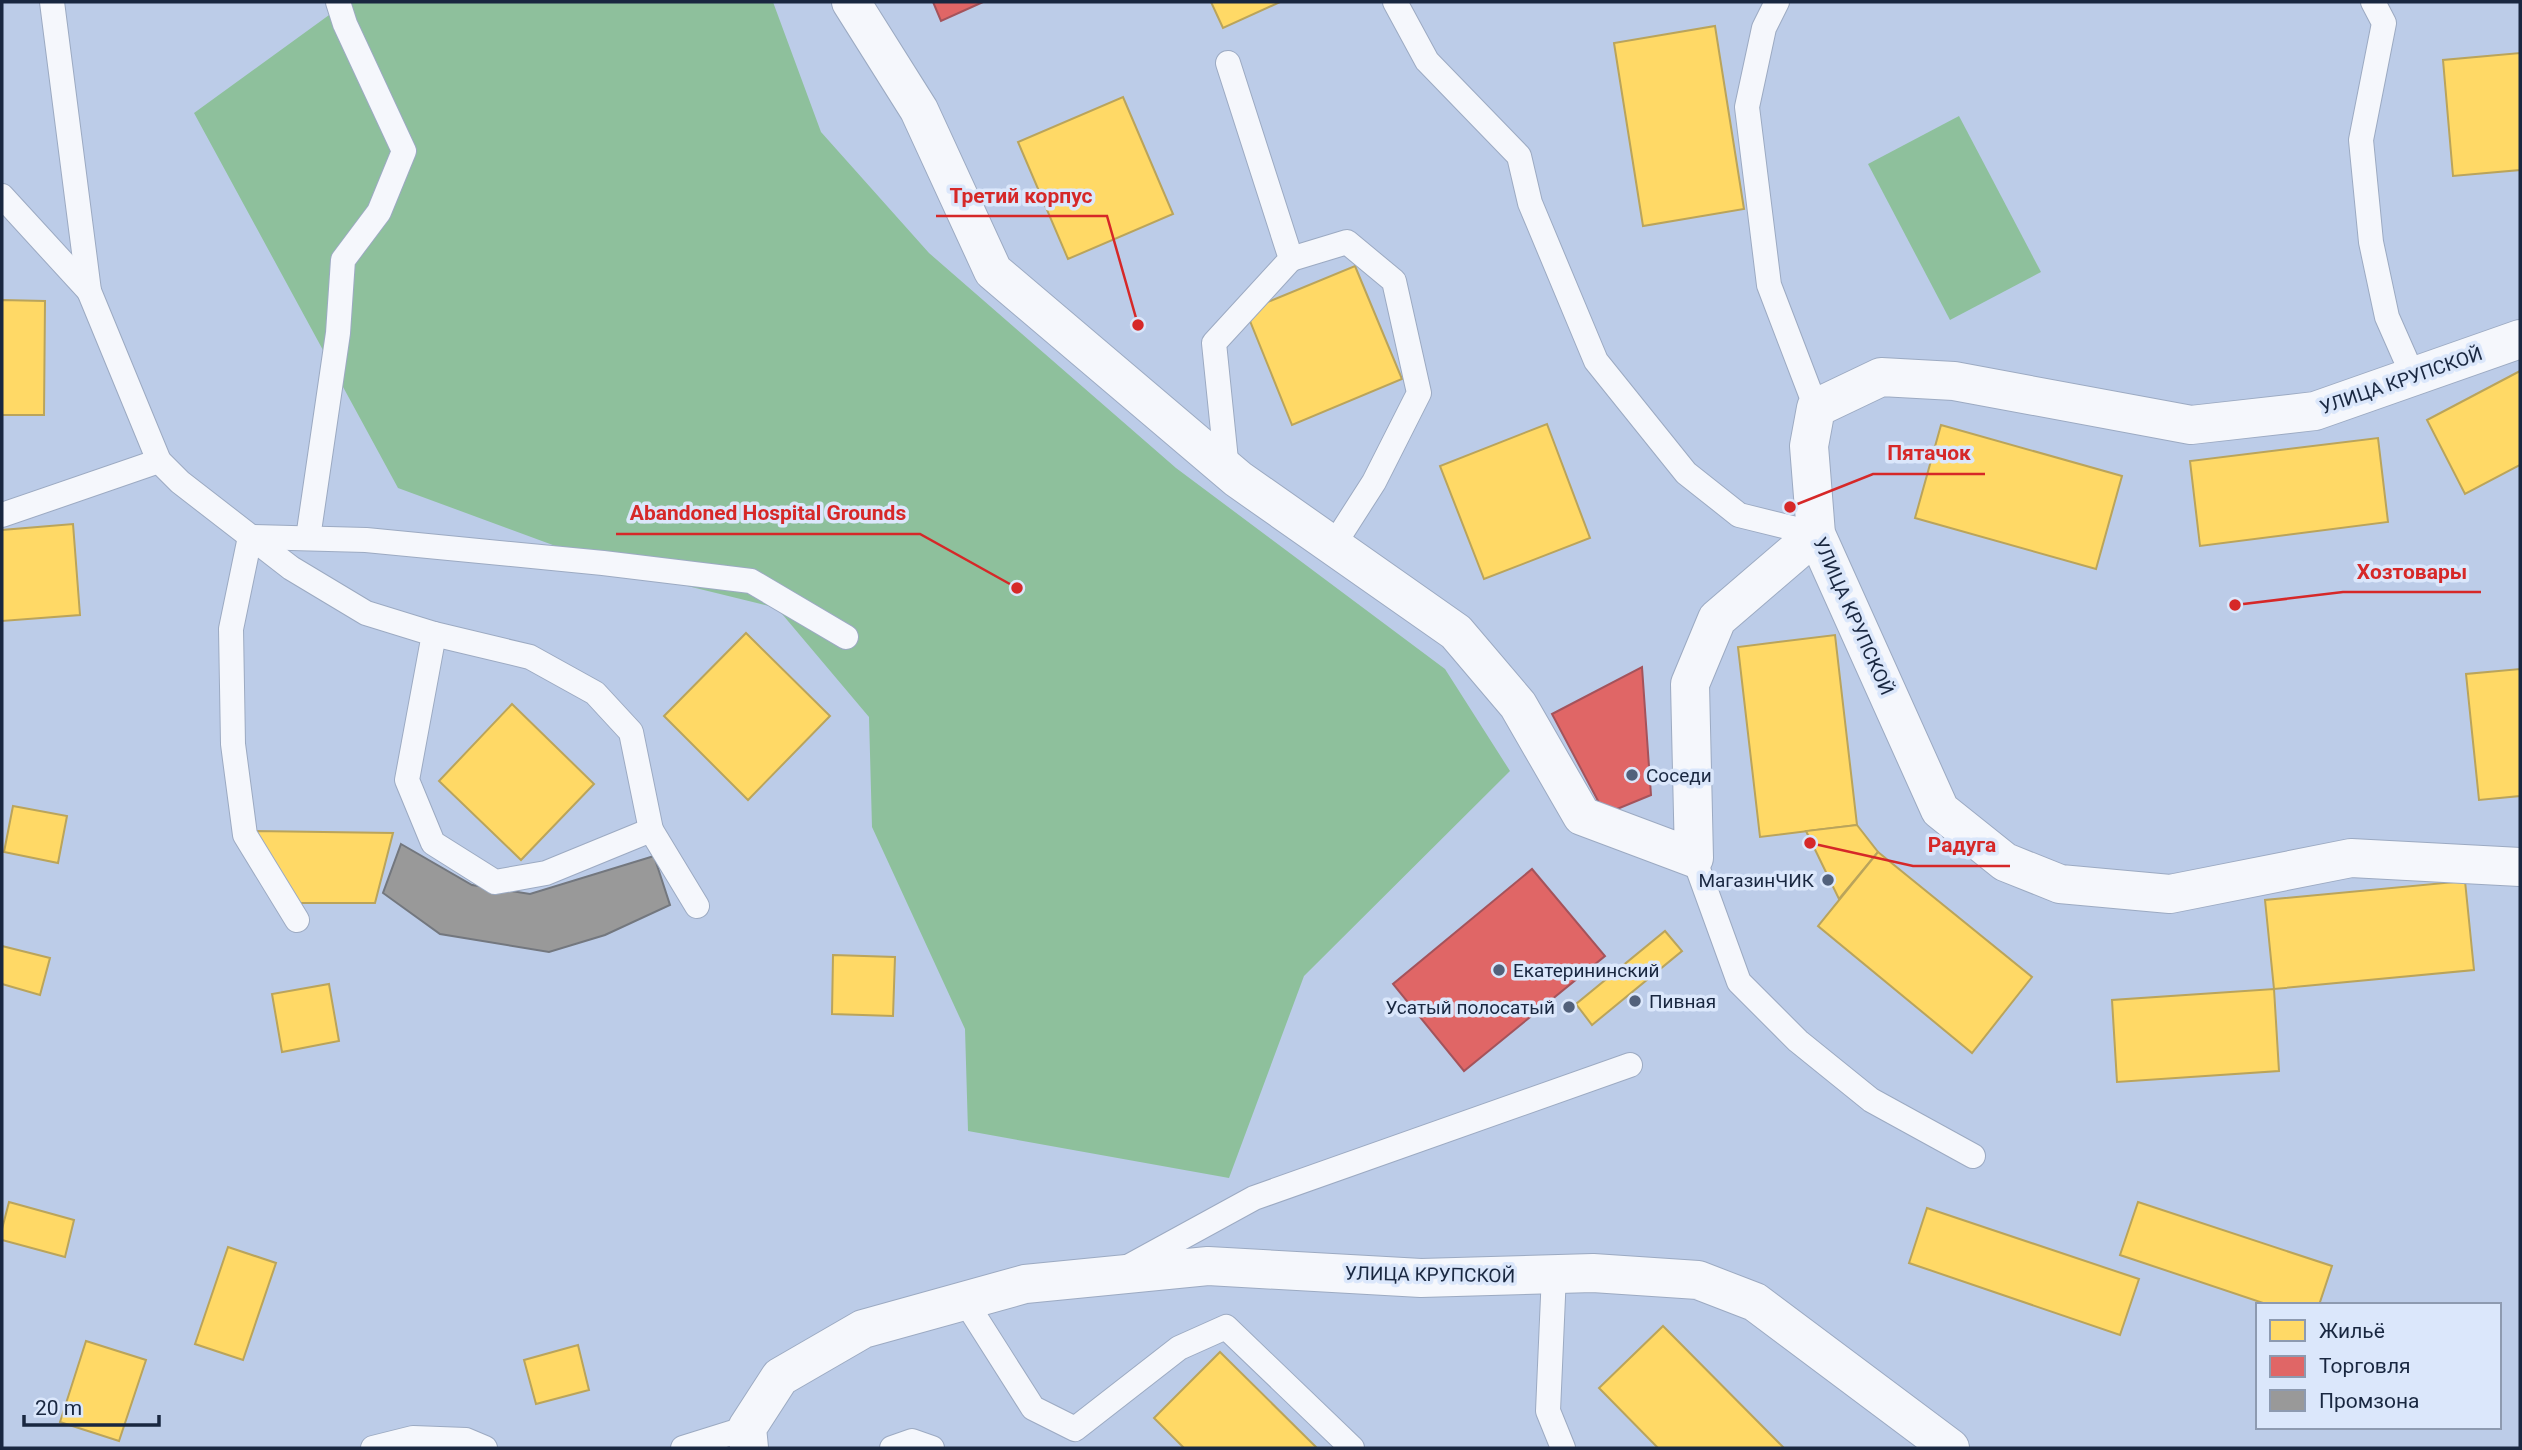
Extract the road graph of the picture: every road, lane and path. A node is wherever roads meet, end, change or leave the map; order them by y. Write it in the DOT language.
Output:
graph roads {
  1 [pos="51,2"];
  2 [pos="338,2"];
  3 [pos="851,2"];
  4 [pos="1395,2"];
  5 [pos="1777,2"];
  6 [pos="2373,2"];
  7 [pos="1228,63"];
  8 [pos="2,196"];
  9 [pos="1291,259"];
  10 [pos="89,291"];
  11 [pos="2520,339"];
  12 [pos="2413,376"];
  13 [pos="1816,408"];
  14 [pos="159,461"];
  15 [pos="1227,470"];
  16 [pos="2,515"];
  17 [pos="1816,534"];
  18 [pos="250,537"];
  19 [pos="308,538"];
  20 [pos="1333,546"];
  21 [pos="434,634"];
  22 [pos="846,638"];
  23 [pos="651,830"];
  24 [pos="1694,859"];
  25 [pos="2520,867"];
  26 [pos="697,906"];
  27 [pos="297,920"];
  28 [pos="1630,1065"];
  29 [pos="1973,1156"];
  30 [pos="1554,1274"];
  31 [pos="1113,1275"];
  32 [pos="965,1301"];
  33 [pos="748,1438"];
  34 [pos="373,1448"];
  35 [pos="485,1448"];
  36 [pos="683,1448"];
  37 [pos="892,1448"];
  38 [pos="932,1448"];
  39 [pos="1352,1448"];
  40 [pos="1563,1448"];
  41 [pos="1950,1448"];
  1 -- 10 [label="lane"];
  2 -- 19 [label="lane"];
  3 -- 15 [label="street"];
  4 -- 17 [label="lane"];
  5 -- 13 [label="lane"];
  6 -- 12 [label="lane"];
  7 -- 9 [label="lane"];
  8 -- 10 [label="lane"];
  9 -- 15 [label="lane"];
  9 -- 20 [label="lane"];
  10 -- 14 [label="lane"];
  11 -- 12 [label="street, УЛИЦА КРУПСКОЙ"];
  12 -- 13 [label="street, УЛИЦА КРУПСКОЙ"];
  13 -- 17 [label="street, УЛИЦА КРУПСКОЙ"];
  14 -- 16 [label="lane"];
  14 -- 18 [label="lane"];
  15 -- 20 [label="street"];
  17 -- 24 [label="street"];
  17 -- 25 [label="street, УЛИЦА КРУПСКОЙ"];
  18 -- 19 [label="lane"];
  18 -- 21 [label="lane"];
  18 -- 27 [label="lane"];
  19 -- 22 [label="lane"];
  20 -- 24 [label="street"];
  21 -- 23 [label="lane"];
  21 -- 23 [label="lane"];
  23 -- 26 [label="lane"];
  24 -- 29 [label="lane"];
  28 -- 31 [label="lane"];
  30 -- 31 [label="street, УЛИЦА КРУПСКОЙ"];
  30 -- 40 [label="lane"];
  30 -- 41 [label="street, УЛИЦА КРУПСКОЙ"];
  31 -- 32 [label="street, УЛИЦА КРУПСКОЙ"];
  32 -- 33 [label="street, УЛИЦА КРУПСКОЙ"];
  32 -- 39 [label="lane"];
  33 -- 36 [label="lane"];
  34 -- 35 [label="lane"];
  37 -- 38 [label="lane"];
}
